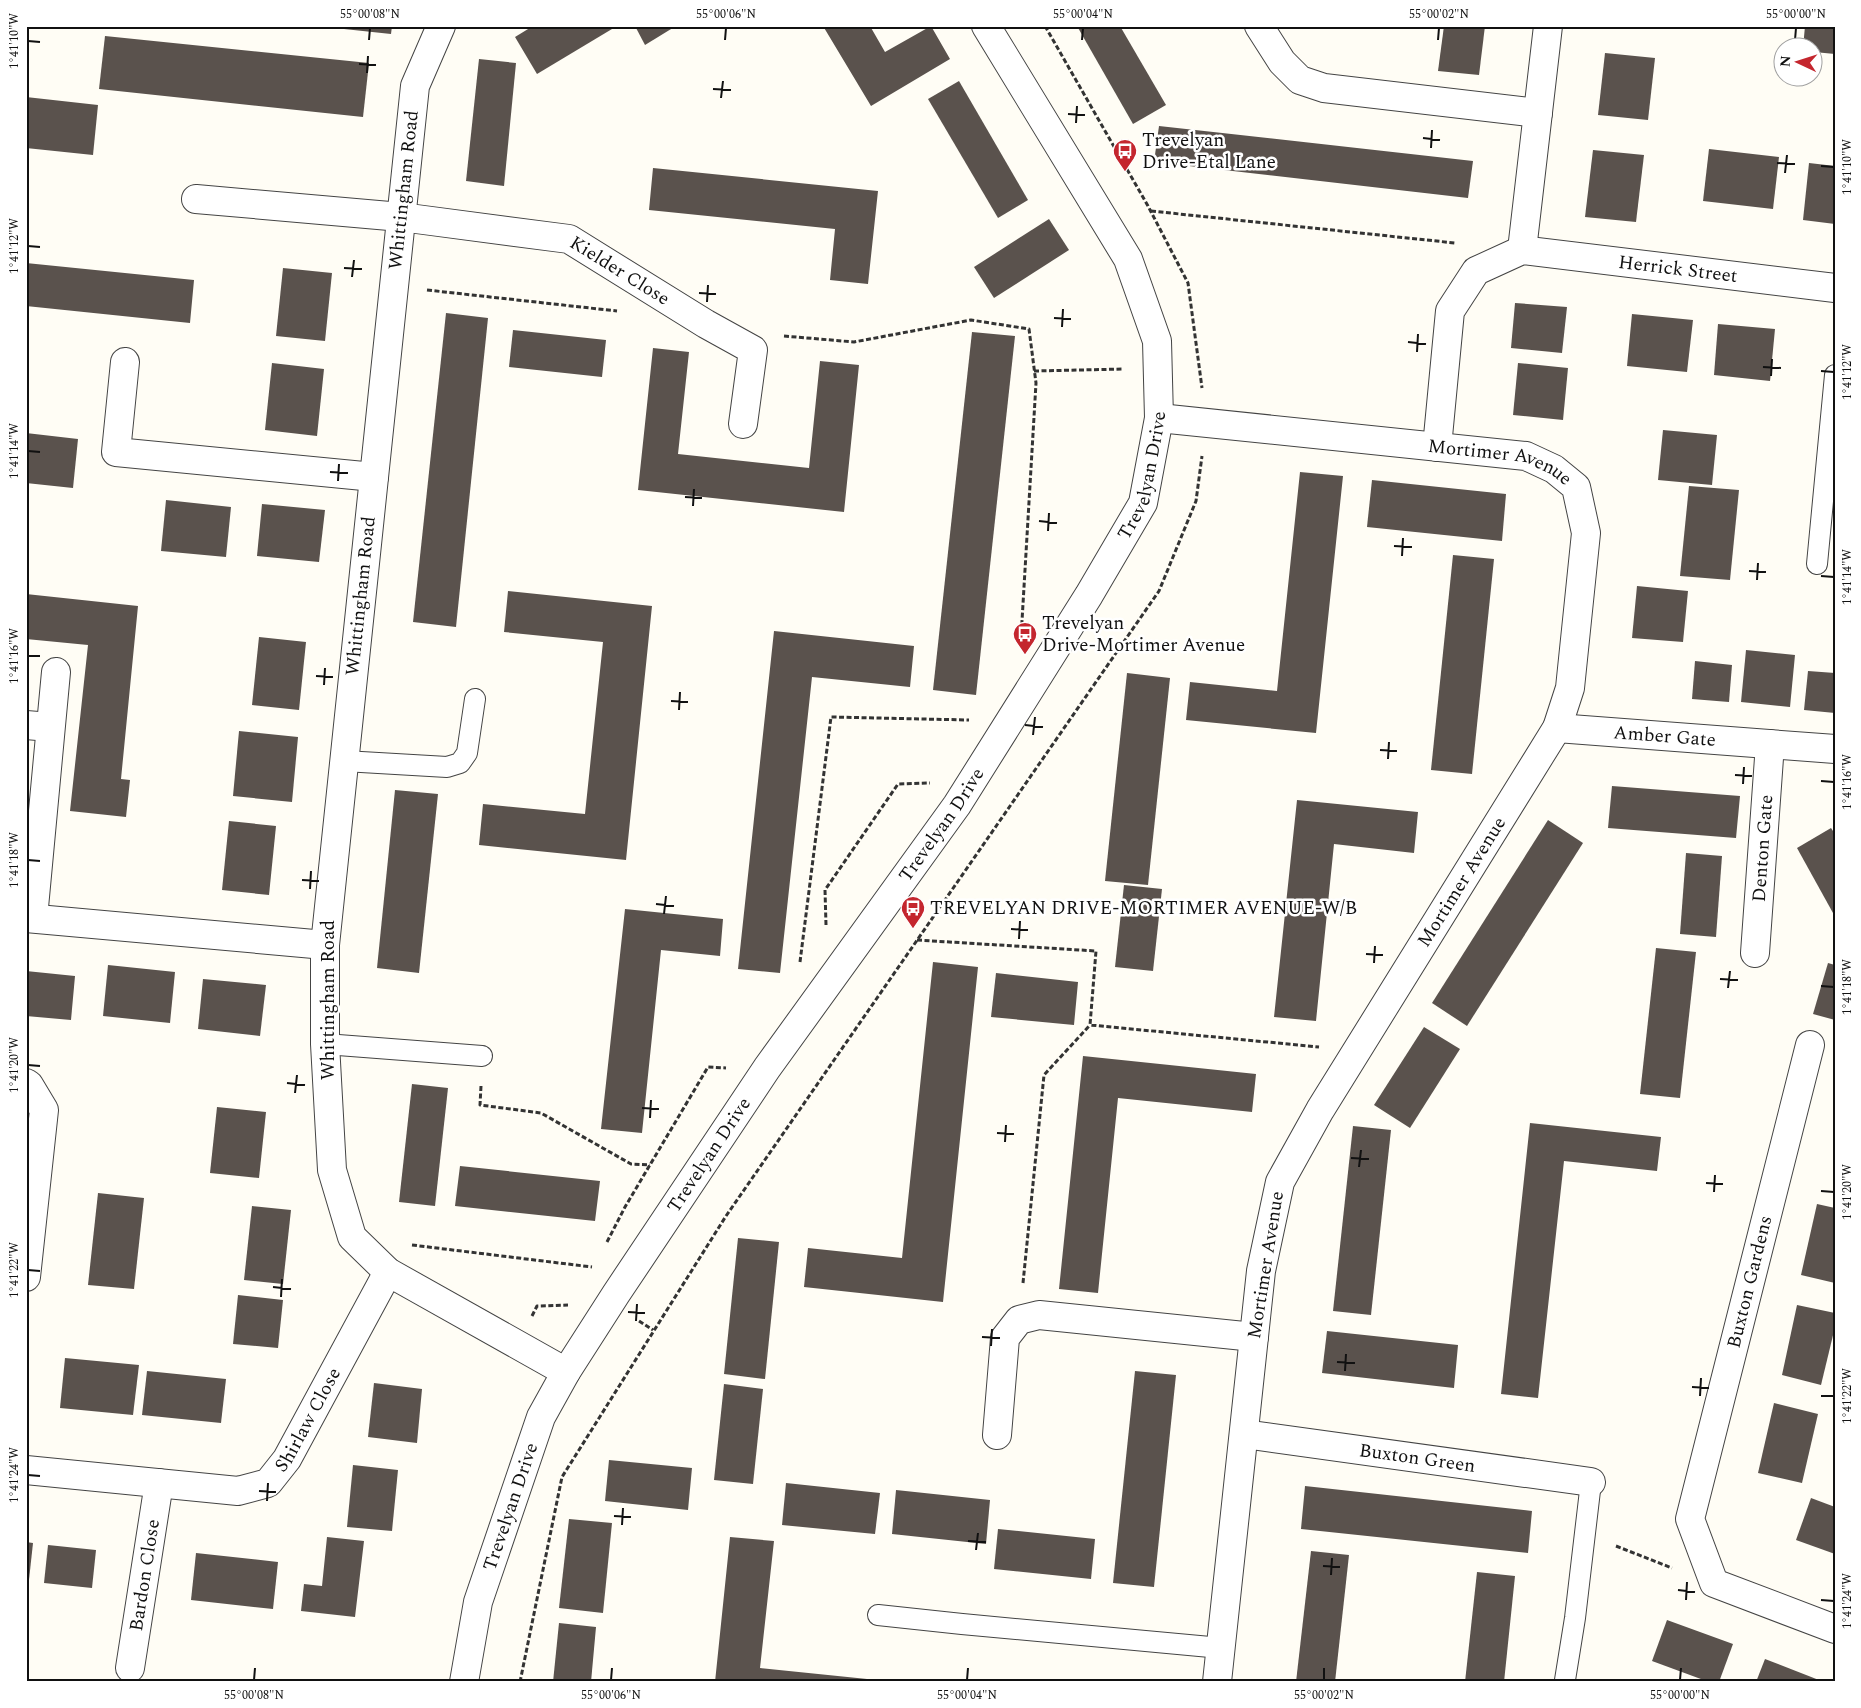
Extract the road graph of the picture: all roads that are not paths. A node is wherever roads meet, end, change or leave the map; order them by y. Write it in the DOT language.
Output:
graph roads {
  1 [pos="441,26"];
  2 [pos="986,26"];
  3 [pos="1259,26"];
  4 [pos="1548,26"];
  5 [pos="1538,113"];
  6 [pos="196,200"];
  7 [pos="401,218"];
  8 [pos="1522,250"];
  9 [pos="1835,288"];
  10 [pos="125,362"];
  11 [pos="1835,374"];
  12 [pos="1160,418"];
  13 [pos="743,424"];
  14 [pos="1436,447"];
  15 [pos="374,477"];
  16 [pos="1817,564"];
  17 [pos="56,672"];
  18 [pos="474,699"];
  19 [pos="38,726"];
  20 [pos="1557,728"];
  21 [pos="1770,744"];
  22 [pos="1835,749"];
  23 [pos="344,762"];
  24 [pos="29,918"];
  25 [pos="324,945"];
  26 [pos="1755,953"];
  27 [pos="325,1044"];
  28 [pos="1810,1045"];
  29 [pos="482,1056"];
  30 [pos="26,1083"];
  31 [pos="388,1272"];
  32 [pos="26,1276"];
  33 [pos="1254,1337"];
  34 [pos="566,1372"];
  35 [pos="1244,1434"];
  36 [pos="997,1435"];
  37 [pos="26,1470"];
  38 [pos="1591,1482"];
  39 [pos="159,1484"];
  40 [pos="878,1615"];
  41 [pos="1835,1629"];
  42 [pos="1221,1648"];
  43 [pos="129,1675"];
  44 [pos="1564,1680"];
  45 [pos="464,1682"];
  46 [pos="1217,1682"];
  1 -- 7 [label="street, Whittingham Road"];
  2 -- 12 [label="street, Trevelyan Drive"];
  3 -- 5 [label="street"];
  4 -- 5 [label="street"];
  5 -- 8 [label="street"];
  6 -- 7 [label="street"];
  7 -- 13 [label="street, Kielder Close"];
  7 -- 15 [label="street, Whittingham Road"];
  8 -- 9 [label="street, Herrick Street"];
  8 -- 14 [label="street"];
  10 -- 15 [label="street"];
  11 -- 16 [label="lane"];
  12 -- 14 [label="street, Mortimer Avenue"];
  12 -- 34 [label="street, Trevelyan Drive"];
  14 -- 20 [label="street, Mortimer Avenue"];
  15 -- 23 [label="street, Whittingham Road"];
  17 -- 19 [label="street"];
  18 -- 23 [label="lane"];
  19 -- 24 [label="street"];
  20 -- 21 [label="street, Amber Gate"];
  20 -- 33 [label="street, Mortimer Avenue"];
  21 -- 22 [label="street, Amber Gate"];
  21 -- 26 [label="street, Denton Gate"];
  23 -- 25 [label="street, Whittingham Road"];
  24 -- 25 [label="street"];
  25 -- 27 [label="street, Whittingham Road"];
  27 -- 29 [label="lane"];
  27 -- 31 [label="street, Whittingham Road"];
  28 -- 41 [label="street, Buxton Gardens"];
  30 -- 32 [label="street"];
  31 -- 34 [label="street, Whittingham Road"];
  31 -- 39 [label="street, Shirlaw Close"];
  33 -- 35 [label="street, Mortimer Avenue"];
  33 -- 36 [label="street"];
  34 -- 45 [label="street, Trevelyan Drive"];
  35 -- 38 [label="street, Buxton Green"];
  35 -- 42 [label="street, Mortimer Avenue"];
  37 -- 39 [label="street, Shirlaw Close"];
  38 -- 44 [label="lane"];
  39 -- 43 [label="street, Bardon Close"];
  40 -- 42 [label="lane"];
  42 -- 46 [label="street, Mortimer Avenue"];
}
